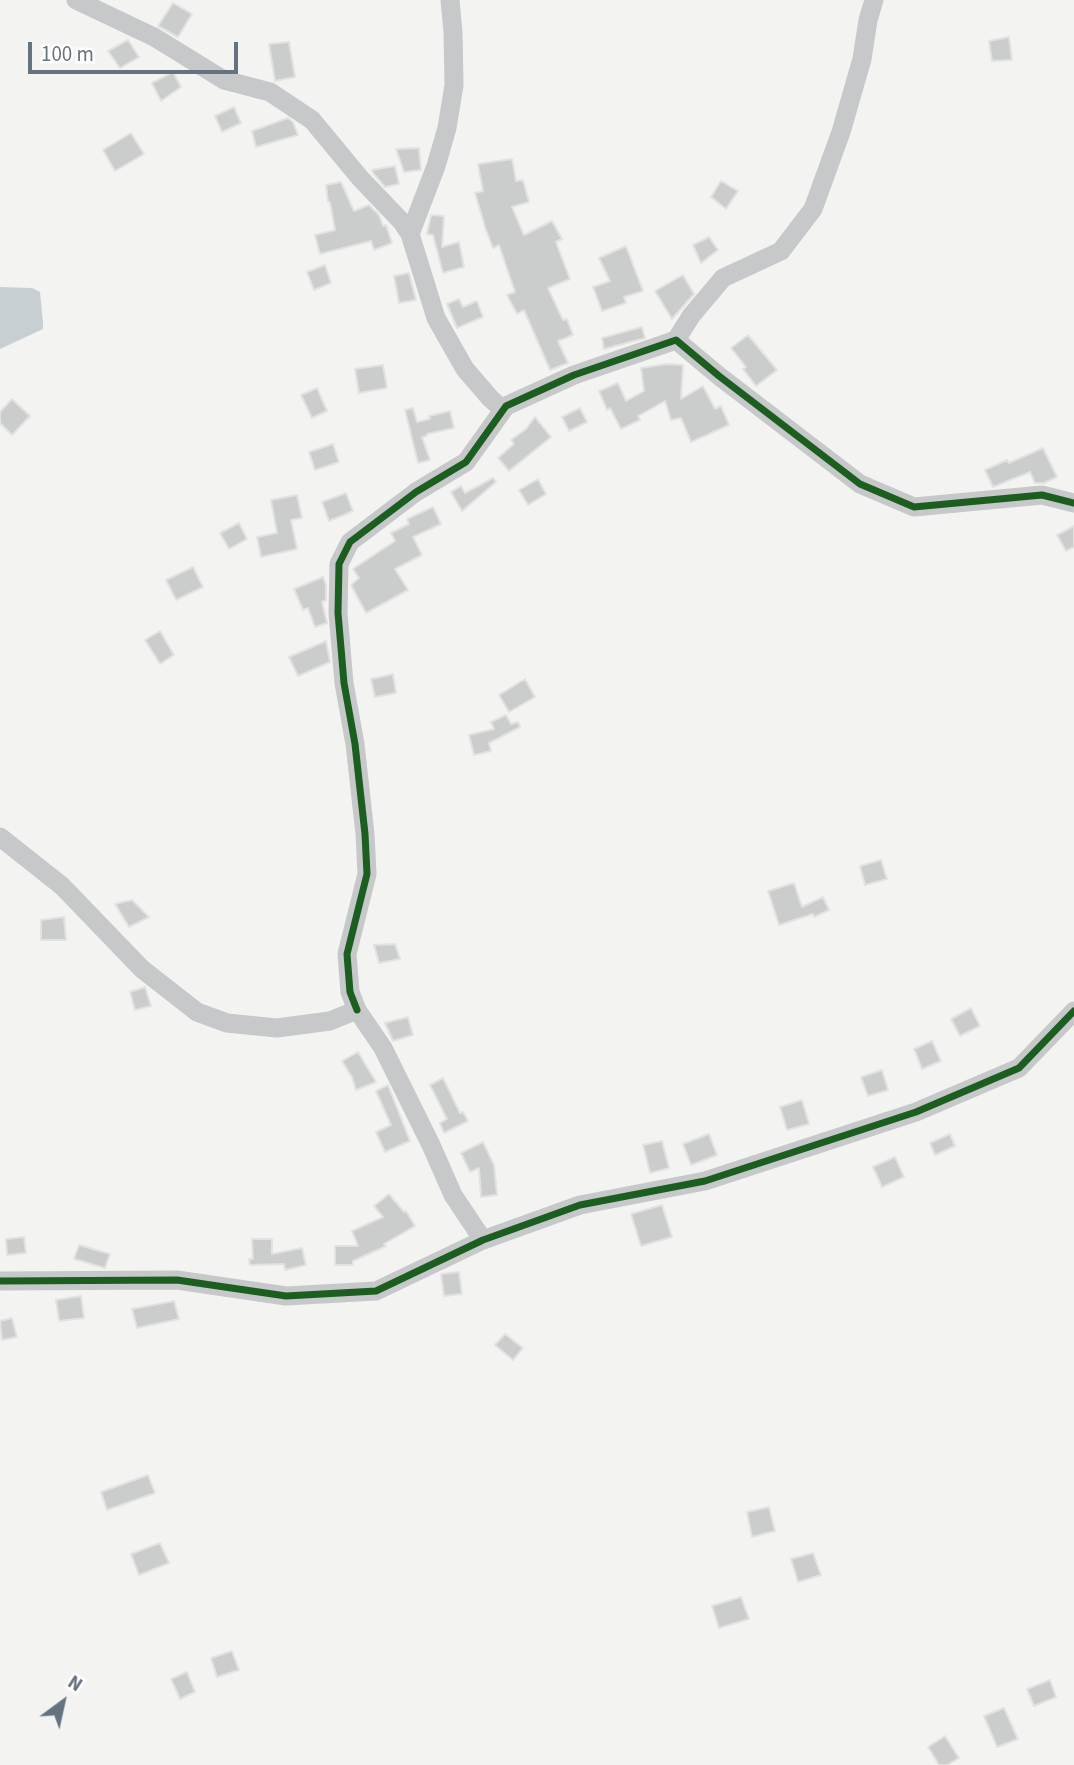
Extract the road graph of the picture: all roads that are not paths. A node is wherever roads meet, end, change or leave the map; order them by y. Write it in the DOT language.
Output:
graph roads {
  1 [pos="76,0"];
  2 [pos="450,0"];
  3 [pos="874,0"];
  4 [pos="410,234"];
  5 [pos="676,340"];
  6 [pos="503,410"];
  7 [pos="1074,503"];
  8 [pos="0,837"];
  9 [pos="357,1010"];
  10 [pos="1074,1011"];
  11 [pos="484,1240"];
  12 [pos="0,1281"];
  1 -- 4 [label="street"];
  2 -- 4 [label="street"];
  3 -- 5 [label="street"];
  4 -- 6 [label="street"];
  5 -- 6 [label="street"];
  5 -- 7 [label="street"];
  6 -- 9 [label="street"];
  8 -- 9 [label="street"];
  9 -- 11 [label="street"];
  10 -- 11 [label="street"];
  11 -- 12 [label="street"];
}
